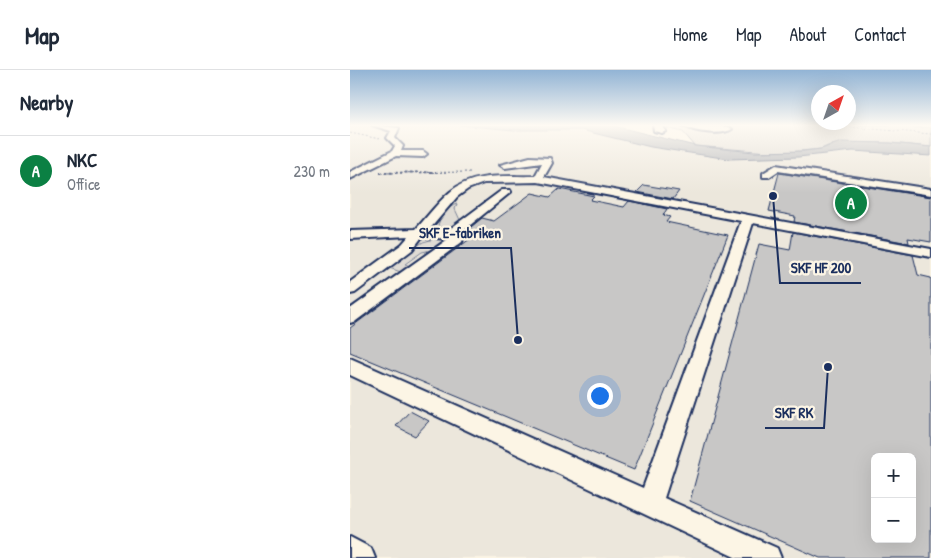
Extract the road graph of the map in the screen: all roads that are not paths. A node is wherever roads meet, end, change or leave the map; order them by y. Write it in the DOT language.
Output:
graph roads {
  1 [pos="398,148"];
  2 [pos="395,153"];
  3 [pos="423,154"];
  4 [pos="505,165"];
  5 [pos="766,175"];
  6 [pos="350,176"];
  7 [pos="538,179"];
  8 [pos="506,192"];
  9 [pos="931,192"];
  10 [pos="748,219"];
  11 [pos="420,234"];
  12 [pos="350,235"];
  13 [pos="450,235"];
  14 [pos="931,253"];
  15 [pos="350,279"];
  16 [pos="350,289"];
  17 [pos="350,317"];
  18 [pos="350,366"];
  19 [pos="649,505"];
  20 [pos="350,550"];
  21 [pos="361,558"];
  22 [pos="767,558"];
  1 -- 2 [label="street"];
  2 -- 3 [label="street"];
  2 -- 6 [label="street"];
  4 -- 7 [label="street"];
  5 -- 9 [label="street"];
  7 -- 10 [label="street"];
  7 -- 11 [label="street"];
  8 -- 13 [label="street"];
  10 -- 14 [label="street"];
  10 -- 19 [label="street"];
  11 -- 12 [label="street"];
  11 -- 13 [label="street"];
  11 -- 15 [label="street"];
  11 -- 16 [label="street"];
  13 -- 17 [label="street"];
  18 -- 19 [label="street"];
  19 -- 22 [label="street"];
  20 -- 21 [label="street"];
}
